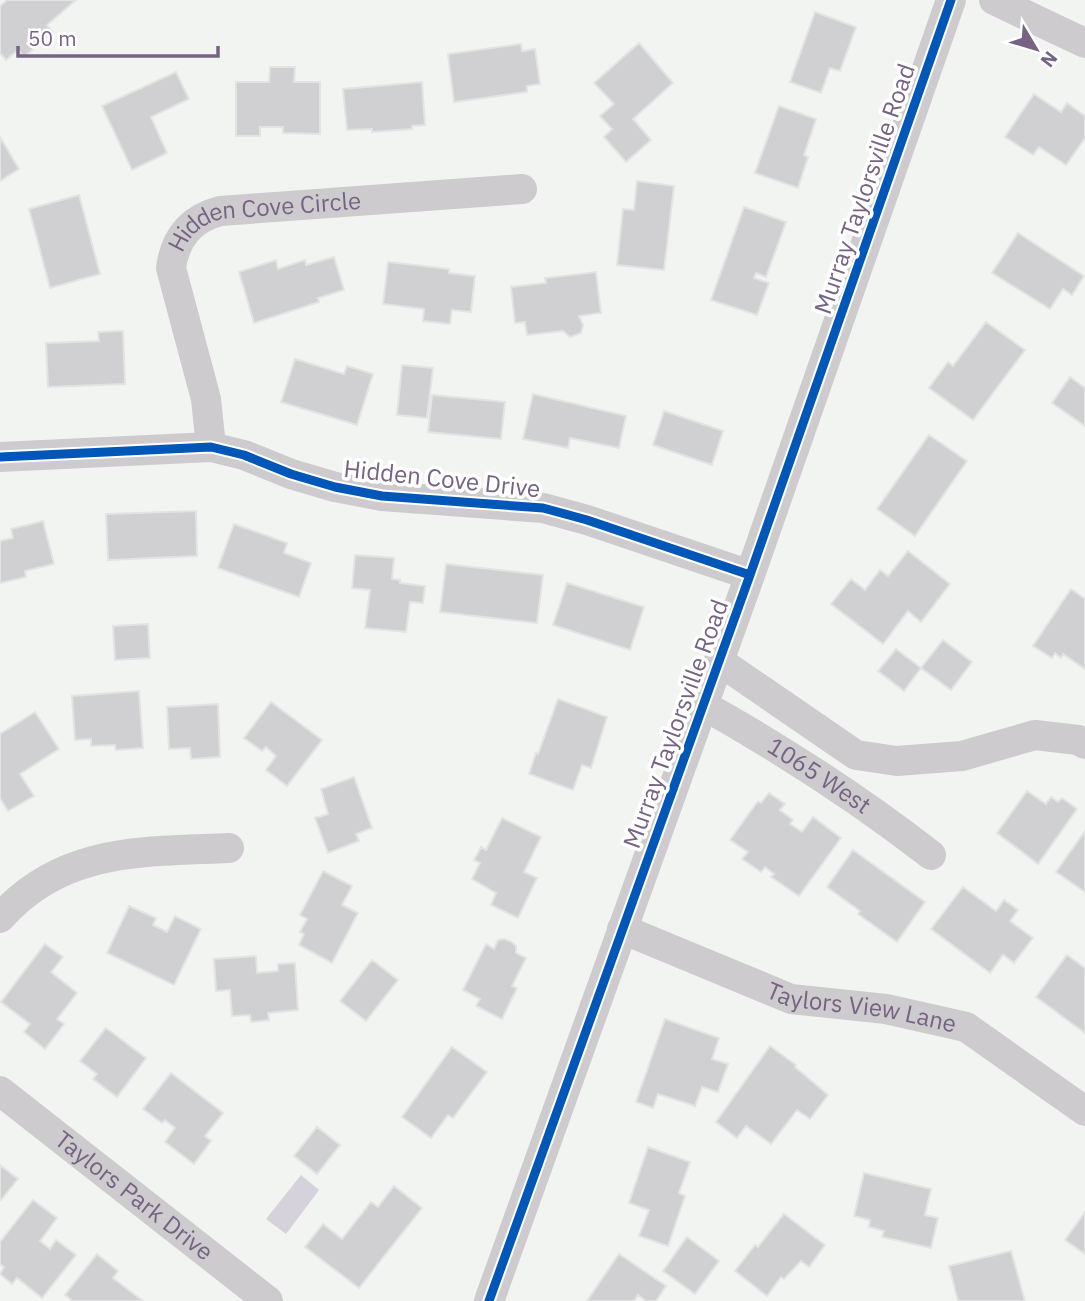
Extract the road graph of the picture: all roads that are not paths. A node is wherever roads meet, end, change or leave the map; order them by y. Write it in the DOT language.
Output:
graph roads {
  1 [pos="951,0"];
  2 [pos="994,0"];
  3 [pos="1085,43"];
  4 [pos="522,189"];
  5 [pos="211,447"];
  6 [pos="0,457"];
  7 [pos="750,575"];
  8 [pos="719,661"];
  9 [pos="703,705"];
  10 [pos="1085,744"];
  11 [pos="229,848"];
  12 [pos="931,855"];
  13 [pos="0,918"];
  14 [pos="622,929"];
  15 [pos="0,1091"];
  16 [pos="1085,1111"];
  17 [pos="268,1301"];
  18 [pos="489,1301"];
  1 -- 7 [label="street, Murray Taylorsville Road"];
  2 -- 3 [label="street"];
  4 -- 5 [label="street, Hidden Cove Circle"];
  5 -- 6 [label="street, Hidden Cove Drive"];
  5 -- 7 [label="street, Hidden Cove Drive"];
  7 -- 8 [label="street, Murray Taylorsville Road"];
  8 -- 9 [label="street, Murray Taylorsville Road"];
  8 -- 10 [label="street"];
  9 -- 12 [label="street, 1065 West"];
  9 -- 14 [label="street, Murray Taylorsville Road"];
  11 -- 13 [label="street"];
  14 -- 16 [label="street, Taylors View Lane"];
  14 -- 18 [label="street, Murray Taylorsville Road"];
  15 -- 17 [label="street, Taylors Park Drive"];
}
